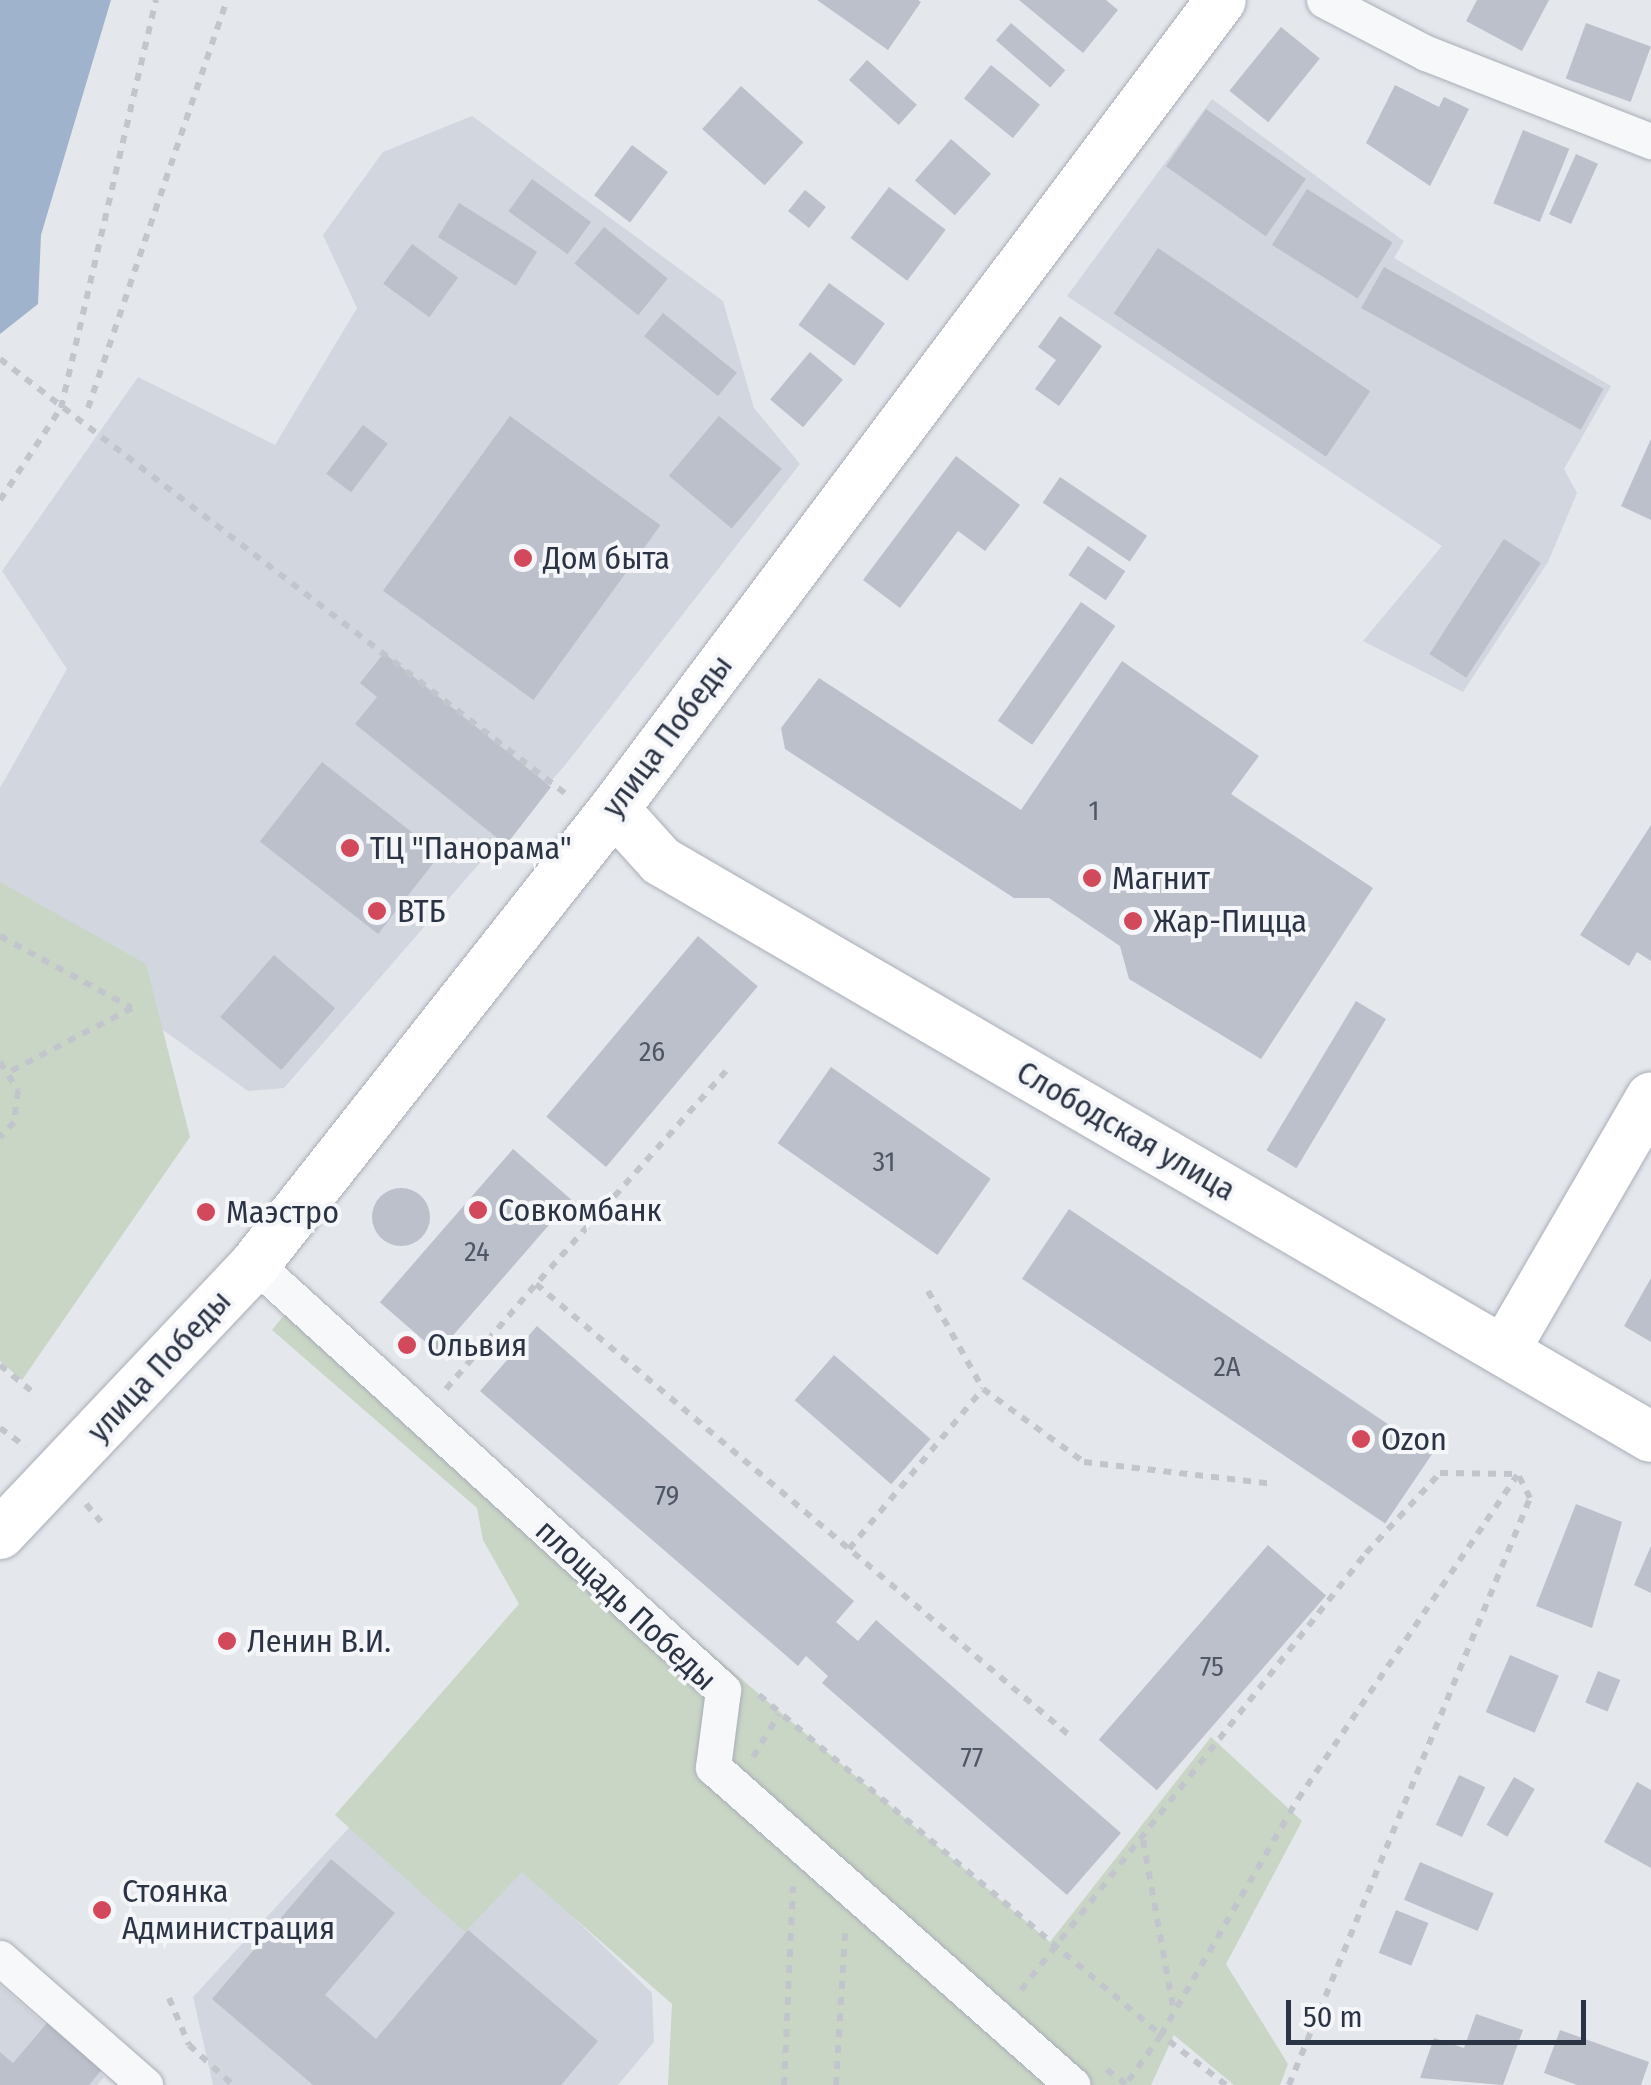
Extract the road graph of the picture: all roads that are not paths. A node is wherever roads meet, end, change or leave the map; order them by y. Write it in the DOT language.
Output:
graph roads {
  1 [pos="1221,0"];
  2 [pos="1324,0"];
  3 [pos="1651,141"];
  4 [pos="608,815"];
  5 [pos="1651,1097"];
  6 [pos="256,1264"];
  7 [pos="1504,1351"];
  8 [pos="1651,1437"];
  9 [pos="0,1534"];
  10 [pos="0,1958"];
  11 [pos="1085,2074"];
  12 [pos="145,2085"];
  1 -- 4 [label="main road, улица Победы"];
  2 -- 3 [label="street"];
  4 -- 6 [label="main road, улица Победы"];
  4 -- 7 [label="main road, Слободская улица"];
  5 -- 7 [label="main road"];
  6 -- 9 [label="main road, улица Победы"];
  6 -- 11 [label="street, площадь Победы"];
  7 -- 8 [label="main road, Слободская улица"];
  10 -- 12 [label="street"];
}
